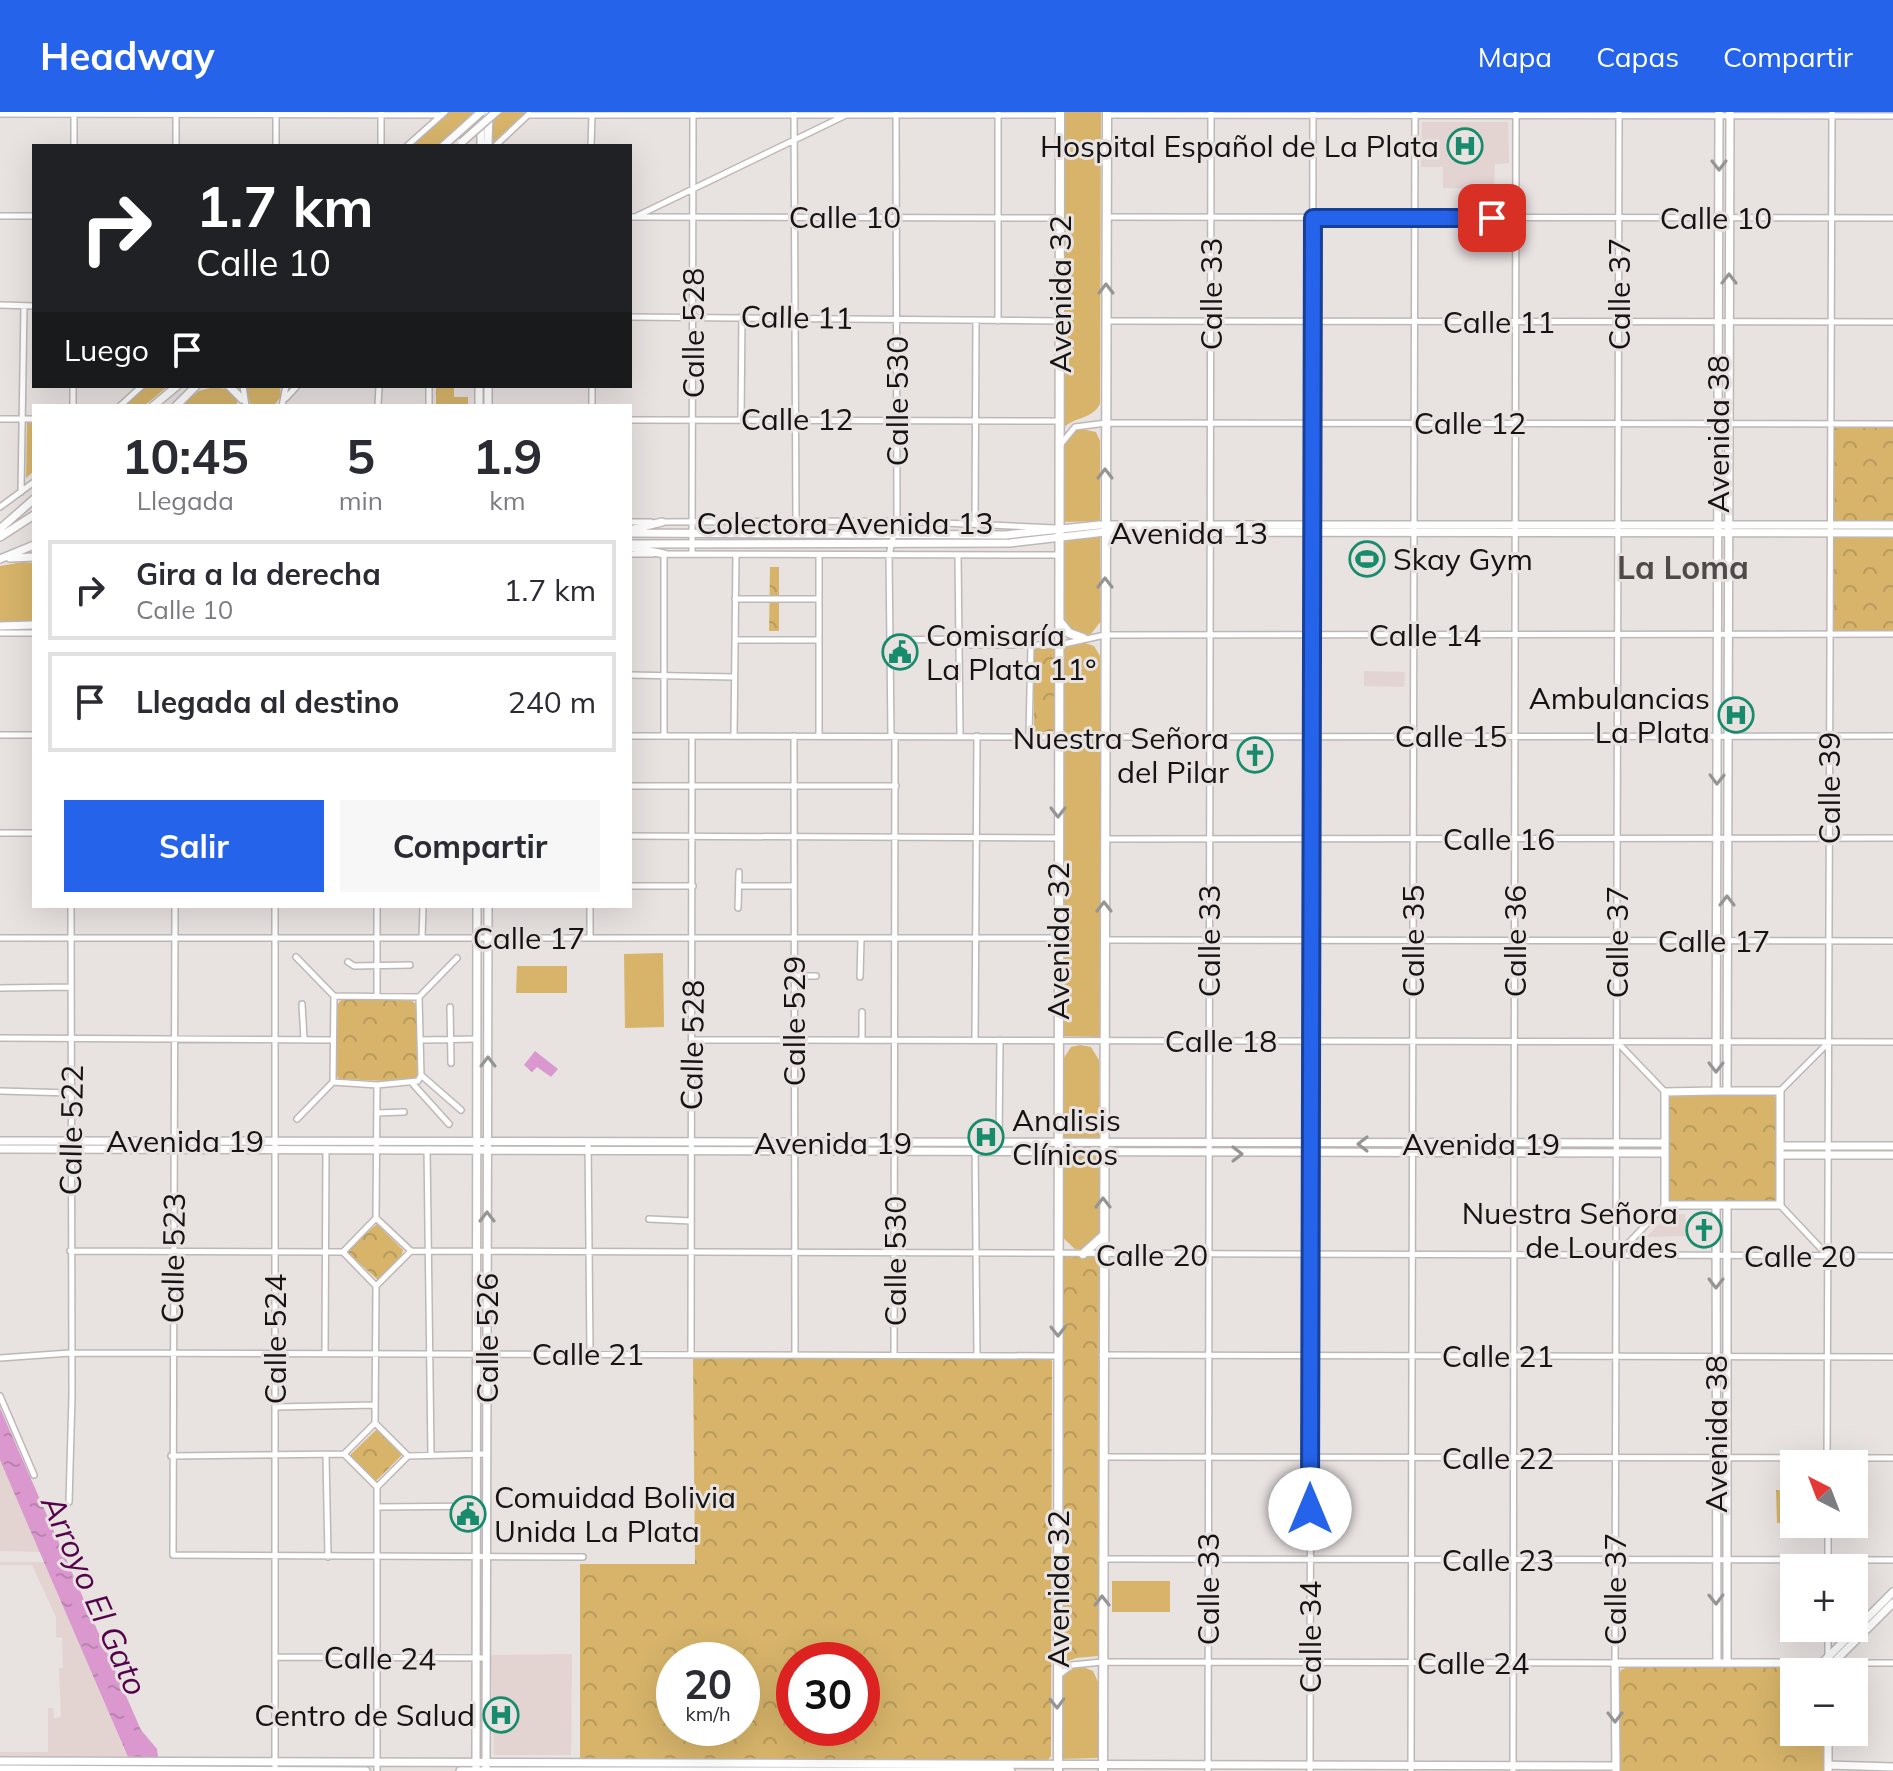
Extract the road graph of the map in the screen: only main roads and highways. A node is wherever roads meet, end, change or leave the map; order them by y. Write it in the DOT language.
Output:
graph roads {
  1 [pos="481,112"];
  2 [pos="489,112"];
  3 [pos="496,112"];
  4 [pos="1060,114"];
  5 [pos="1107,114"];
  6 [pos="1719,114"];
  7 [pos="1730,114"];
  8 [pos="445,144"];
  9 [pos="460,144"];
  10 [pos="481,144"];
  11 [pos="488,144"];
  12 [pos="175,388"];
  13 [pos="195,388"];
  14 [pos="155,404"];
  15 [pos="178,404"];
  16 [pos="32,501"];
  17 [pos="32,516"];
  18 [pos="662,522"];
  19 [pos="1893,525"];
  20 [pos="1105,528"];
  21 [pos="0,529"];
  22 [pos="1718,529"];
  23 [pos="1729,529"];
  24 [pos="1830,529"];
  25 [pos="632,531"];
  26 [pos="632,532"];
  27 [pos="1060,533"];
  28 [pos="1893,533"];
  29 [pos="0,537"];
  30 [pos="632,545"];
  31 [pos="32,546"];
  32 [pos="632,546"];
  33 [pos="664,554"];
  34 [pos="32,557"];
  35 [pos="0,559"];
  36 [pos="1060,622"];
  37 [pos="32,625"];
  38 [pos="0,626"];
  39 [pos="1083,638"];
  40 [pos="477,908"];
  41 [pos="488,908"];
  42 [pos="1716,1091"];
  43 [pos="1727,1091"];
  44 [pos="0,1141"];
  45 [pos="1665,1143"];
  46 [pos="70,1145"];
  47 [pos="274,1145"];
  48 [pos="477,1145"];
  49 [pos="488,1145"];
  50 [pos="376,1146"];
  51 [pos="1893,1146"];
  52 [pos="974,1147"];
  53 [pos="1058,1148"];
  54 [pos="1103,1148"];
  55 [pos="0,1149"];
  56 [pos="1780,1151"];
  57 [pos="1828,1151"];
  58 [pos="1665,1153"];
  59 [pos="1893,1155"];
  60 [pos="1716,1205"];
  61 [pos="1727,1205"];
  62 [pos="1103,1235"];
  63 [pos="1083,1254"];
  64 [pos="481,1556"];
  65 [pos="1893,1592"];
  66 [pos="1893,1603"];
  67 [pos="1833,1658"];
  68 [pos="1834,1658"];
  69 [pos="1615,1663"];
  70 [pos="1717,1663"];
  71 [pos="1727,1663"];
  72 [pos="1780,1664"];
  73 [pos="1828,1746"];
  74 [pos="0,1761"];
  75 [pos="128,1766"];
  76 [pos="167,1766"];
  77 [pos="69,1767"];
  78 [pos="378,1767"];
  79 [pos="1058,1767"];
  80 [pos="1103,1767"];
  81 [pos="1208,1767"];
  82 [pos="1893,1767"];
  83 [pos="275,1768"];
  84 [pos="482,1768"];
  85 [pos="588,1768"];
  86 [pos="688,1768"];
  87 [pos="793,1768"];
  88 [pos="896,1768"];
  89 [pos="976,1768"];
  90 [pos="1310,1768"];
  91 [pos="1411,1768"];
  92 [pos="1513,1768"];
  93 [pos="1616,1768"];
  94 [pos="1828,1768"];
  95 [pos="0,1769"];
  96 [pos="366,1771"];
  97 [pos="460,1771"];
  98 [pos="1011,1771"];
  1 -- 8 [label="main road, bridge"];
  1 -- 10 [label="main road"];
  2 -- 11 [label="main road"];
  3 -- 9 [label="main road, bridge"];
  4 -- 27 [label="highway, Avenida 32"];
  20 -- 5 [label="highway, Avenida 32, one-way"];
  6 -- 22 [label="main road, Avenida 38, one-way"];
  23 -- 7 [label="main road, Avenida 38, one-way"];
  12 -- 14 [label="main road"];
  13 -- 15 [label="main road"];
  16 -- 21 [label="main road"];
  17 -- 29 [label="main road"];
  18 -- 25 [label="main road"];
  19 -- 24 [label="main road, Avenida 13"];
  20 -- 22 [label="main road, Avenida 13"];
  20 -- 27 [label="main road, Avenida 13"];
  54 -- 20 [label="highway, Avenida 32, one-way"];
  22 -- 23 [label="main road, Avenida 13"];
  22 -- 42 [label="main road, Avenida 38, one-way"];
  23 -- 24 [label="main road, Avenida 13"];
  43 -- 23 [label="main road, Avenida 38, one-way"];
  24 -- 28 [label="main road, Avenida 13"];
  26 -- 27 [label="main road, Avenida 13"];
  27 -- 30 [label="main road, Avenida 13"];
  27 -- 36 [label="highway, Avenida 32"];
  31 -- 35 [label="main road"];
  32 -- 33 [label="main road"];
  34 -- 35 [label="main road"];
  36 -- 39 [label="highway"];
  36 -- 53 [label="highway, Avenida 32, one-way"];
  37 -- 38 [label="main road"];
  40 -- 48 [label="main road, Calle 526"];
  49 -- 41 [label="main road, Calle 526, one-way"];
  42 -- 43 [label="main road"];
  42 -- 45 [label="main road"];
  43 -- 56 [label="main road"];
  44 -- 46 [label="main road, Avenida 19"];
  45 -- 54 [label="main road, Avenida 19, one-way"];
  45 -- 58 [label="main road"];
  46 -- 47 [label="main road, Avenida 19"];
  46 -- 55 [label="main road, Avenida 19"];
  47 -- 50 [label="main road, Avenida 19"];
  47 -- 50 [label="main road, Avenida 19"];
  48 -- 49 [label="main road, Avenida 19"];
  48 -- 50 [label="main road, Avenida 19"];
  48 -- 50 [label="main road, Avenida 19"];
  48 -- 64 [label="main road, Calle 526"];
  49 -- 52 [label="main road, Avenida 19"];
  64 -- 49 [label="main road, Calle 526, one-way"];
  51 -- 57 [label="main road"];
  52 -- 53 [label="main road, Avenida 19"];
  52 -- 53 [label="main road, Avenida 19"];
  53 -- 54 [label="main road, Avenida 19"];
  53 -- 79 [label="highway, Avenida 32, one-way"];
  54 -- 58 [label="main road, Avenida 19, one-way"];
  62 -- 54 [label="highway, Avenida 32, one-way"];
  56 -- 57 [label="main road"];
  56 -- 61 [label="main road"];
  57 -- 59 [label="main road"];
  58 -- 60 [label="main road"];
  60 -- 61 [label="main road"];
  60 -- 70 [label="main road, Avenida 38, one-way"];
  61 -- 71 [label="main road, Avenida 38"];
  62 -- 63 [label="highway"];
  80 -- 62 [label="highway, Avenida 32, one-way"];
  64 -- 84 [label="main road, Calle 526"];
  64 -- 84 [label="main road, Calle 526"];
  65 -- 67 [label="main road"];
  66 -- 68 [label="main road"];
  69 -- 70 [label="main road, Calle 24"];
  69 -- 93 [label="main road, Calle 37, one-way"];
  70 -- 71 [label="main road, Calle 24"];
  71 -- 72 [label="main road, Calle 24"];
  73 -- 94 [label="main road"];
  74 -- 77 [label="main road"];
  75 -- 76 [label="main road"];
  75 -- 77 [label="main road"];
  76 -- 83 [label="main road"];
  77 -- 95 [label="main road"];
  78 -- 83 [label="main road"];
  78 -- 84 [label="main road"];
  79 -- 80 [label="main road"];
  79 -- 89 [label="main road"];
  80 -- 81 [label="main road"];
  81 -- 90 [label="main road"];
  82 -- 94 [label="main road"];
  83 -- 96 [label="main road"];
  84 -- 85 [label="main road"];
  84 -- 97 [label="main road"];
  85 -- 86 [label="main road"];
  86 -- 87 [label="main road"];
  87 -- 88 [label="main road"];
  88 -- 89 [label="main road"];
  89 -- 98 [label="main road"];
  90 -- 91 [label="main road"];
  91 -- 92 [label="main road"];
  92 -- 93 [label="main road"];
}
